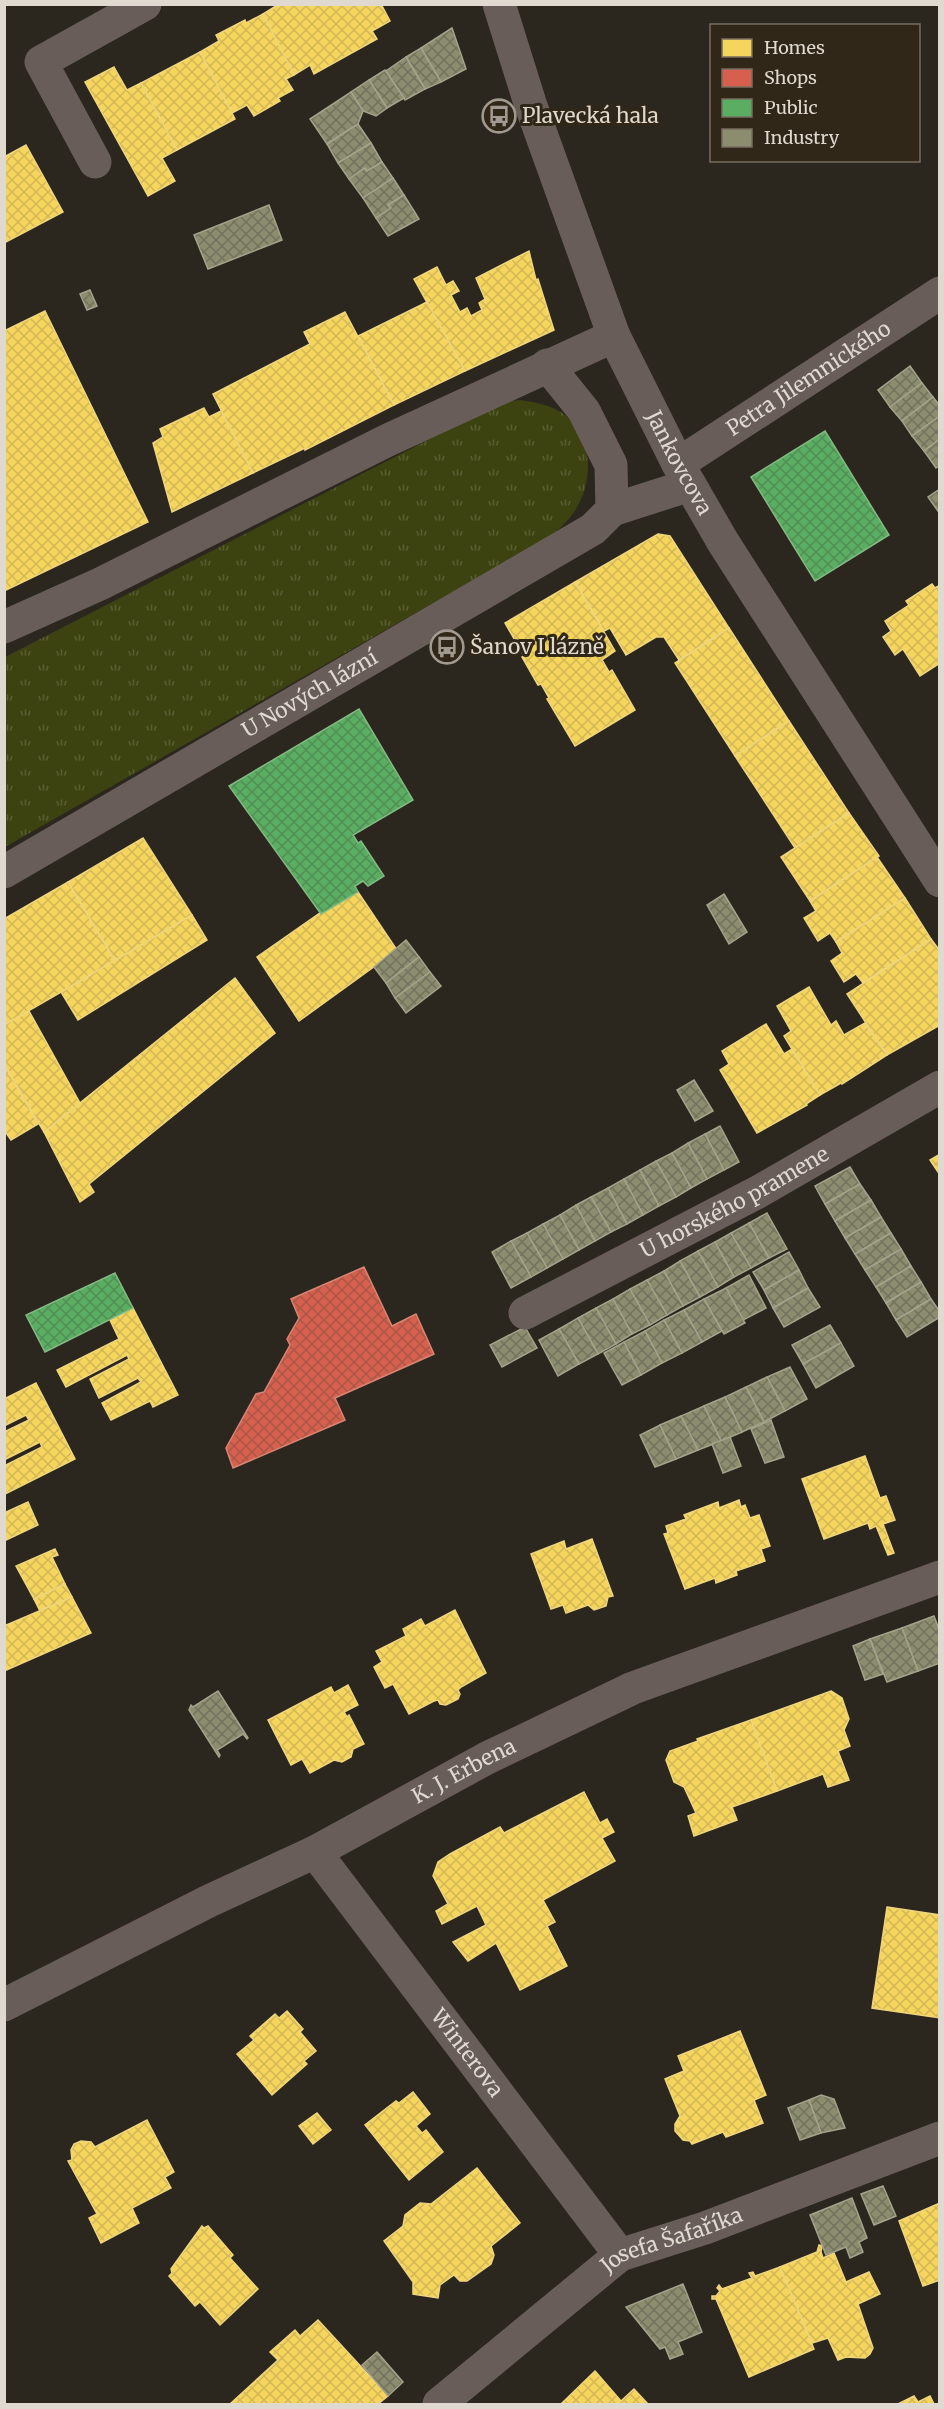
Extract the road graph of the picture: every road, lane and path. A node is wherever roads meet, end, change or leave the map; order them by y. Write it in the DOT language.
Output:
graph roads {
  1 [pos="145,4"];
  2 [pos="499,4"];
  3 [pos="95,162"];
  4 [pos="939,292"];
  5 [pos="614,336"];
  6 [pos="547,365"];
  7 [pos="684,474"];
  8 [pos="612,510"];
  9 [pos="4,627"];
  10 [pos="4,872"];
  11 [pos="939,881"];
  12 [pos="939,1087"];
  13 [pos="525,1313"];
  14 [pos="939,1577"];
  15 [pos="315,1852"];
  16 [pos="4,2005"];
  17 [pos="939,2138"];
  18 [pos="620,2255"];
  19 [pos="439,2404"];
  1 -- 3 [label="street"];
  2 -- 5 [label="street, Jankovcova"];
  4 -- 7 [label="street, Petra Jilemnického"];
  5 -- 6 [label="street"];
  5 -- 7 [label="street, Jankovcova"];
  6 -- 8 [label="street"];
  6 -- 9 [label="street"];
  7 -- 8 [label="street, U Nových lázní"];
  7 -- 11 [label="street, Jankovcova"];
  8 -- 10 [label="street, U Nových lázní"];
  12 -- 13 [label="street, U horského pramene"];
  14 -- 15 [label="street, K. J. Erbena"];
  15 -- 16 [label="street, K. J. Erbena"];
  15 -- 18 [label="street, Winterova"];
  17 -- 18 [label="street, Josefa Šafaříka"];
  18 -- 19 [label="street, Josefa Šafaříka"];
}
